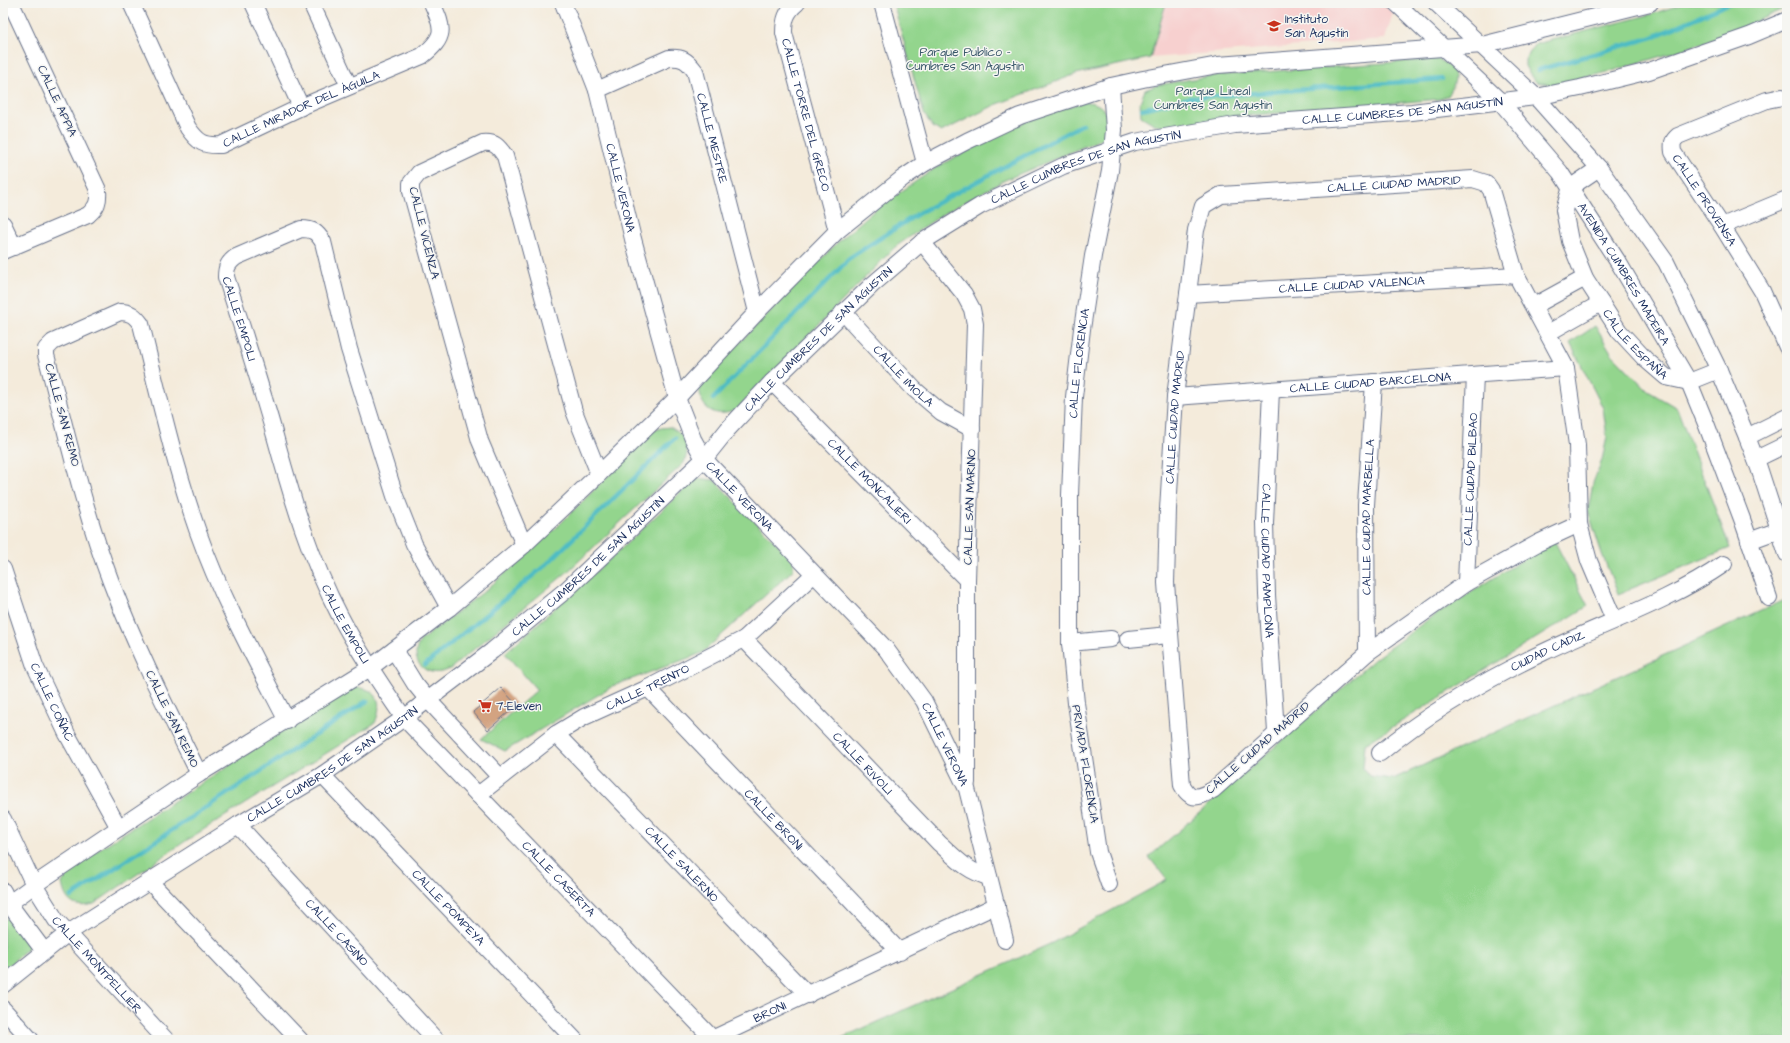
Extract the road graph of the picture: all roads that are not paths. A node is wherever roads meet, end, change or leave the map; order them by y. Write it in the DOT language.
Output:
graph roads {
  1 [pos="11,3"];
  2 [pos="131,3"];
  3 [pos="253,3"];
  4 [pos="311,3"];
  5 [pos="432,3"];
  6 [pos="563,3"];
  7 [pos="797,3"];
  8 [pos="882,3"];
  9 [pos="1396,3"];
  10 [pos="1436,3"];
  11 [pos="1650,3"];
  12 [pos="1787,20"];
  13 [pos="1482,45"];
  14 [pos="1445,49"];
  15 [pos="349,86"];
  16 [pos="1111,86"];
  17 [pos="597,90"];
  18 [pos="1536,97"];
  19 [pos="1787,99"];
  20 [pos="1499,100"];
  21 [pos="301,107"];
  22 [pos="1112,148"];
  23 [pos="925,163"];
  24 [pos="1599,168"];
  25 [pos="1571,188"];
  26 [pos="1787,198"];
  27 [pos="3,224"];
  28 [pos="1722,226"];
  29 [pos="837,231"];
  30 [pos="922,242"];
  31 [pos="8,249"];
  32 [pos="1516,275"];
  33 [pos="1585,278"];
  34 [pos="1188,294"];
  35 [pos="1601,303"];
  36 [pos="1534,306"];
  37 [pos="757,312"];
  38 [pos="842,312"];
  39 [pos="1548,333"];
  40 [pos="1787,347"];
  41 [pos="1566,368"];
  42 [pos="1719,370"];
  43 [pos="1475,375"];
  44 [pos="772,382"];
  45 [pos="1374,382"];
  46 [pos="1688,382"];
  47 [pos="1271,390"];
  48 [pos="1175,397"];
  49 [pos="677,398"];
  50 [pos="1787,417"];
  51 [pos="972,429"];
  52 [pos="1747,437"];
  53 [pos="1787,444"];
  54 [pos="704,459"];
  55 [pos="1756,459"];
  56 [pos="599,474"];
  57 [pos="1578,524"];
  58 [pos="1779,530"];
  59 [pos="1749,541"];
  60 [pos="524,546"];
  61 [pos="1787,554"];
  62 [pos="1724,564"];
  63 [pos="3,569"];
  64 [pos="813,575"];
  65 [pos="968,580"];
  66 [pos="1466,583"];
  67 [pos="1769,598"];
  68 [pos="449,608"];
  69 [pos="1614,620"];
  70 [pos="1169,635"];
  71 [pos="744,639"];
  72 [pos="1111,639"];
  73 [pos="1128,639"];
  74 [pos="1070,643"];
  75 [pos="394,650"];
  76 [pos="1367,653"];
  77 [pos="370,668"];
  78 [pos="648,688"];
  79 [pos="428,700"];
  80 [pos="404,718"];
  81 [pos="287,721"];
  82 [pos="1276,732"];
  83 [pos="556,734"];
  84 [pos="1380,752"];
  85 [pos="199,774"];
  86 [pos="322,775"];
  87 [pos="500,777"];
  88 [pos="968,789"];
  89 [pos="478,795"];
  90 [pos="3,819"];
  91 [pos="238,825"];
  92 [pos="119,828"];
  93 [pos="989,877"];
  94 [pos="150,882"];
  95 [pos="1108,884"];
  96 [pos="34,885"];
  97 [pos="5,901"];
  98 [pos="997,905"];
  99 [pos="68,933"];
  100 [pos="1005,940"];
  101 [pos="44,951"];
  102 [pos="900,952"];
  103 [pos="3,985"];
  104 [pos="808,995"];
  105 [pos="3,1009"];
  106 [pos="712,1039"];
  107 [pos="31,1040"];
  108 [pos="166,1040"];
  109 [pos="300,1040"];
  110 [pos="436,1040"];
  111 [pos="575,1040"];
  1 -- 31 [label="street, CALLE APPIA"];
  2 -- 21 [label="street, CALLE MIRADOR DEL ÁGUILA"];
  3 -- 21 [label="street"];
  4 -- 15 [label="street"];
  5 -- 15 [label="street, CALLE MIRADOR DEL ÁGUILA"];
  6 -- 17 [label="street, CALLE VERONA"];
  7 -- 29 [label="street, CALLE TORRE DEL GRECO"];
  8 -- 23 [label="street"];
  9 -- 14 [label="street, AVENIDA CUMBRES MADEIRA"];
  10 -- 13 [label="street"];
  11 -- 13 [label="street"];
  12 -- 18 [label="street, CALLE CUMBRES DE SAN AGUSTÍN"];
  13 -- 14 [label="street"];
  13 -- 18 [label="street"];
  14 -- 16 [label="street"];
  14 -- 20 [label="street, AVENIDA CUMBRES MADEIRA"];
  15 -- 21 [label="street, CALLE MIRADOR DEL ÁGUILA"];
  16 -- 22 [label="street, CALLE FLORENCIA"];
  16 -- 23 [label="street"];
  17 -- 37 [label="street, CALLE MESTRE"];
  17 -- 49 [label="street, CALLE VERONA"];
  18 -- 20 [label="street, CALLE CUMBRES DE SAN AGUSTÍN"];
  18 -- 24 [label="street"];
  19 -- 28 [label="street, CALLE PROVENSA"];
  20 -- 22 [label="street, CALLE CUMBRES DE SAN AGUSTÍN"];
  20 -- 25 [label="street, AVENIDA CUMBRES MADEIRA"];
  22 -- 30 [label="street, CALLE CUMBRES DE SAN AGUSTÍN"];
  22 -- 74 [label="street, CALLE FLORENCIA"];
  23 -- 29 [label="street"];
  24 -- 25 [label="street"];
  24 -- 42 [label="street"];
  25 -- 33 [label="street, CALLE ESPAÑA"];
  25 -- 46 [label="street, AVENIDA CUMBRES MADEIRA"];
  26 -- 28 [label="street"];
  27 -- 31 [label="street"];
  28 -- 40 [label="street, CALLE PROVENSA"];
  29 -- 37 [label="street"];
  30 -- 38 [label="street, CALLE CUMBRES DE SAN AGUSTÍN"];
  30 -- 51 [label="street, CALLE SAN MARINO"];
  32 -- 34 [label="street, CALLE CIUDAD VALENCIA"];
  32 -- 34 [label="street, CALLE CIUDAD MADRID"];
  32 -- 36 [label="street, CALLE CIUDAD MADRID"];
  33 -- 35 [label="street, CALLE ESPAÑA"];
  33 -- 36 [label="street"];
  34 -- 48 [label="street, CALLE CIUDAD MADRID"];
  35 -- 39 [label="street, CALLE ESPAÑA"];
  35 -- 46 [label="street, CALLE ESPAÑA"];
  36 -- 39 [label="street, CALLE CIUDAD MADRID"];
  37 -- 49 [label="street"];
  38 -- 44 [label="street, CALLE CUMBRES DE SAN AGUSTÍN"];
  38 -- 51 [label="street, CALLE IMOLA"];
  39 -- 41 [label="street, CALLE CIUDAD MADRID"];
  41 -- 43 [label="street, CALLE CIUDAD BARCELONA"];
  41 -- 57 [label="street, CALLE CIUDAD MADRID"];
  42 -- 46 [label="street"];
  42 -- 52 [label="street"];
  43 -- 45 [label="street, CALLE CIUDAD BARCELONA"];
  43 -- 66 [label="street, CALLE CIUDAD BILBAO"];
  44 -- 54 [label="street, CALLE CUMBRES DE SAN AGUSTÍN"];
  44 -- 65 [label="street, CALLE MONCALIERI"];
  45 -- 47 [label="street, CALLE CIUDAD BARCELONA"];
  45 -- 76 [label="street, CALLE CIUDAD MARBELLA"];
  46 -- 59 [label="street, AVENIDA CUMBRES MADEIRA"];
  47 -- 48 [label="street, CALLE CIUDAD BARCELONA"];
  47 -- 82 [label="street, CALLE CIUDAD PAMPLONA"];
  48 -- 70 [label="street, CALLE CIUDAD MADRID"];
  49 -- 54 [label="street, CALLE VERONA"];
  49 -- 56 [label="street"];
  50 -- 52 [label="street"];
  51 -- 65 [label="street, CALLE SAN MARINO"];
  52 -- 55 [label="street"];
  53 -- 55 [label="street"];
  54 -- 64 [label="street, CALLE VERONA"];
  54 -- 79 [label="street, CALLE CUMBRES DE SAN AGUSTÍN"];
  55 -- 58 [label="street"];
  56 -- 60 [label="street"];
  56 -- 60 [label="street, CALLE VICENZA"];
  57 -- 66 [label="street, CALLE CIUDAD MADRID"];
  57 -- 69 [label="street, CALLE CIUDAD MADRID"];
  58 -- 59 [label="street"];
  58 -- 61 [label="street"];
  59 -- 67 [label="street, AVENIDA CUMBRES MADEIRA"];
  60 -- 68 [label="street"];
  62 -- 69 [label="street, CIUDAD CADIZ"];
  63 -- 92 [label="street, CALLE COÑAC"];
  64 -- 71 [label="street, CALLE TRENTO"];
  64 -- 88 [label="street, CALLE VERONA"];
  65 -- 88 [label="street, CALLE SAN MARINO"];
  66 -- 76 [label="street, CALLE CIUDAD MADRID"];
  68 -- 75 [label="street"];
  68 -- 77 [label="street, CALLE EMPOLI"];
  69 -- 84 [label="street, CIUDAD CADIZ"];
  70 -- 73 [label="street"];
  70 -- 82 [label="street, CALLE CIUDAD MADRID"];
  71 -- 78 [label="street, CALLE TRENTO"];
  71 -- 93 [label="street, CALLE RIVOLI"];
  72 -- 74 [label="street"];
  74 -- 95 [label="street, PRIVADA FLORENCIA"];
  75 -- 77 [label="street"];
  75 -- 79 [label="street"];
  76 -- 82 [label="street, CALLE CIUDAD MADRID"];
  77 -- 80 [label="street, CALLE EMPOLI"];
  77 -- 81 [label="street"];
  78 -- 83 [label="street, CALLE TRENTO"];
  78 -- 102 [label="street, CALLE BRONI"];
  79 -- 80 [label="street, CALLE CUMBRES DE SAN AGUSTÍN"];
  79 -- 87 [label="street"];
  80 -- 86 [label="street, CALLE CUMBRES DE SAN AGUSTÍN"];
  80 -- 89 [label="street, CALLE CASERTA"];
  81 -- 85 [label="street"];
  81 -- 85 [label="street, CALLE SAN REMO"];
  83 -- 87 [label="street, CALLE TRENTO"];
  83 -- 104 [label="street, CALLE SALERNO"];
  85 -- 92 [label="street"];
  86 -- 91 [label="street, CALLE CUMBRES DE SAN AGUSTÍN"];
  86 -- 111 [label="street, CALLE POMPEYA"];
  87 -- 89 [label="street, CALLE TRENTO"];
  88 -- 93 [label="street, CALLE VERONA"];
  89 -- 106 [label="street, CALLE CASERTA"];
  90 -- 96 [label="street"];
  91 -- 94 [label="street, CALLE CUMBRES DE SAN AGUSTÍN"];
  91 -- 110 [label="street, CALLE CASINO"];
  92 -- 96 [label="street"];
  93 -- 98 [label="street, CALLE VERONA"];
  94 -- 99 [label="street, CALLE CUMBRES DE SAN AGUSTÍN"];
  94 -- 109 [label="street"];
  96 -- 97 [label="street"];
  96 -- 99 [label="street, CALLE MONTPELLIER"];
  97 -- 101 [label="street"];
  98 -- 100 [label="street, CALLE VERONA"];
  98 -- 102 [label="street"];
  99 -- 101 [label="street, CALLE CUMBRES DE SAN AGUSTÍN"];
  99 -- 108 [label="street, CALLE MONTPELLIER"];
  101 -- 103 [label="street, CALLE CUMBRES DE SAN AGUSTÍN"];
  102 -- 104 [label="street"];
  104 -- 106 [label="street, BRONI"];
  105 -- 107 [label="street"];
}
